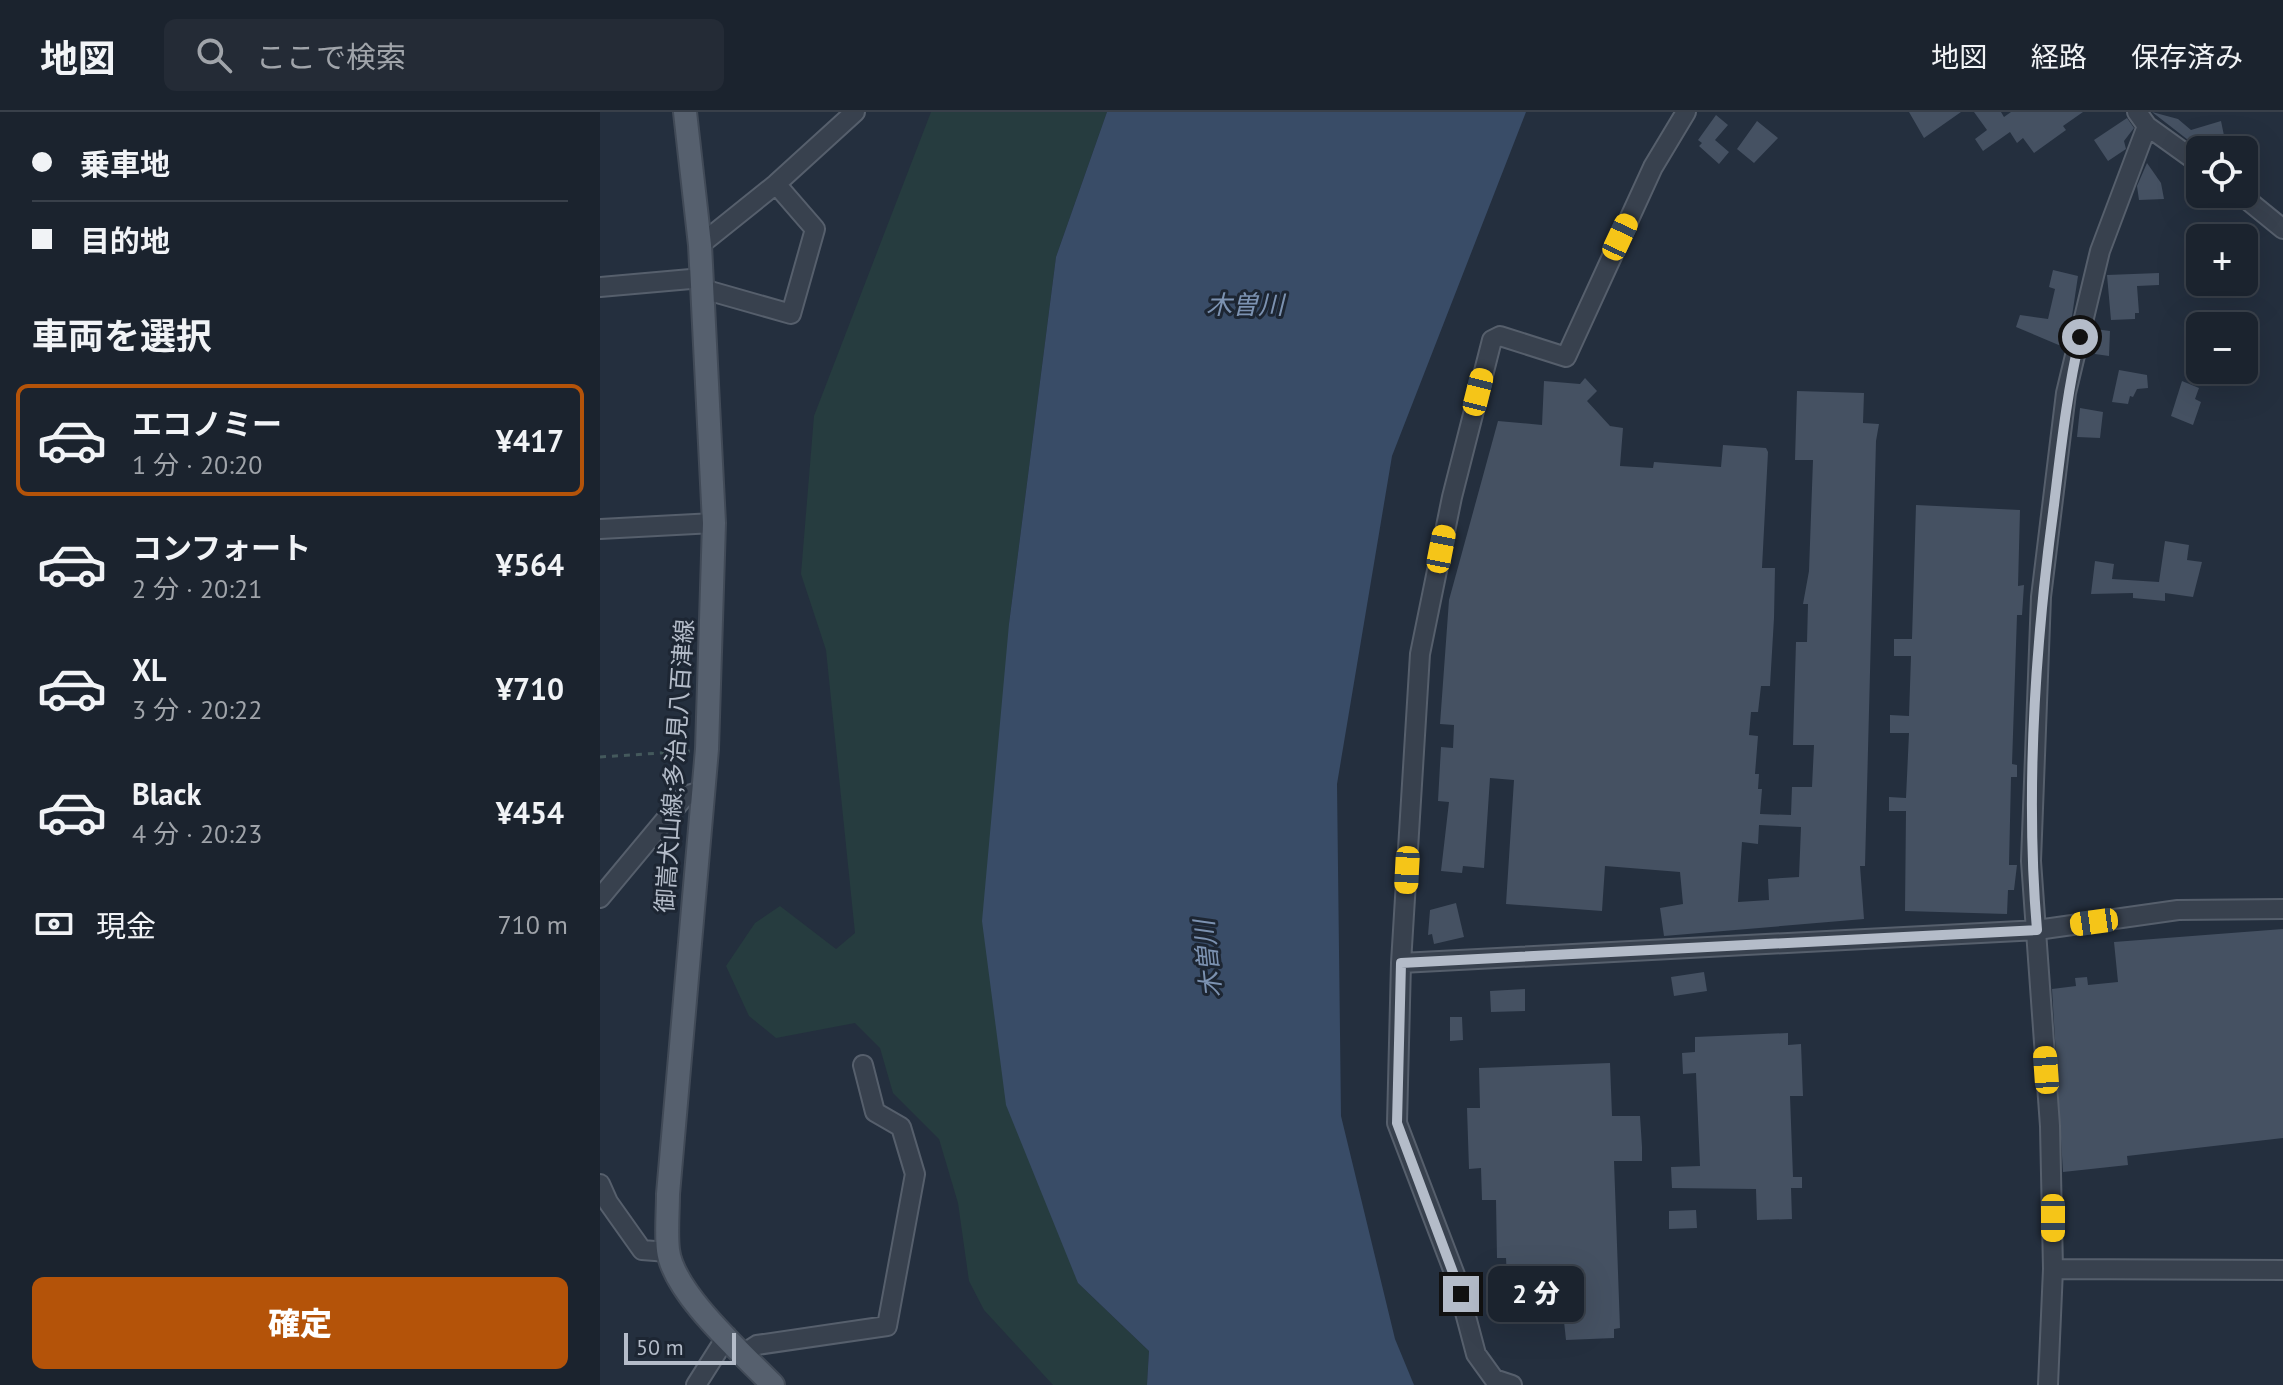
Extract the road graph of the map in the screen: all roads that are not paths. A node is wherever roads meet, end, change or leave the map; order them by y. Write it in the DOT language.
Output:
graph roads {
  1 [pos="685,112"];
  2 [pos="855,112"];
  3 [pos="1686,112"];
  4 [pos="2142,119"];
  5 [pos="2186,153"];
  6 [pos="776,184"];
  7 [pos="2257,208"];
  8 [pos="2283,229"];
  9 [pos="700,245"];
  10 [pos="703,284"];
  11 [pos="600,287"];
  12 [pos="714,523"];
  13 [pos="600,529"];
  14 [pos="701,791"];
  15 [pos="600,898"];
  16 [pos="2283,909"];
  17 [pos="2037,930"];
  18 [pos="1401,963"];
  19 [pos="863,1065"];
  20 [pos="600,1184"];
  21 [pos="668,1252"];
  22 [pos="2053,1269"];
  23 [pos="2283,1270"];
  24 [pos="727,1336"];
  25 [pos="743,1354"];
  26 [pos="696,1385"];
  27 [pos="773,1385"];
  28 [pos="1512,1385"];
  29 [pos="2048,1385"];
  1 -- 9 [label="main road, 御嵩犬山線;多治見八百津線"];
  2 -- 6 [label="street"];
  3 -- 18 [label="street"];
  4 -- 5 [label="street"];
  4 -- 17 [label="street"];
  6 -- 9 [label="street"];
  6 -- 10 [label="street"];
  7 -- 8 [label="street"];
  9 -- 10 [label="main road, 御嵩犬山線;多治見八百津線"];
  10 -- 11 [label="street"];
  10 -- 12 [label="main road, 御嵩犬山線;多治見八百津線"];
  12 -- 13 [label="street"];
  12 -- 14 [label="main road, 御嵩犬山線;多治見八百津線"];
  14 -- 15 [label="street"];
  14 -- 21 [label="main road, 御嵩犬山線;多治見八百津線"];
  16 -- 17 [label="street"];
  17 -- 18 [label="street"];
  17 -- 22 [label="street"];
  18 -- 28 [label="street"];
  19 -- 25 [label="street"];
  20 -- 21 [label="street"];
  21 -- 24 [label="main road, 御嵩犬山線;多治見八百津線"];
  22 -- 23 [label="street"];
  22 -- 29 [label="street"];
  24 -- 25 [label="main road, 御嵩犬山線;多治見八百津線"];
  24 -- 26 [label="street"];
  25 -- 27 [label="main road, 御嵩犬山線;多治見八百津線"];
}
